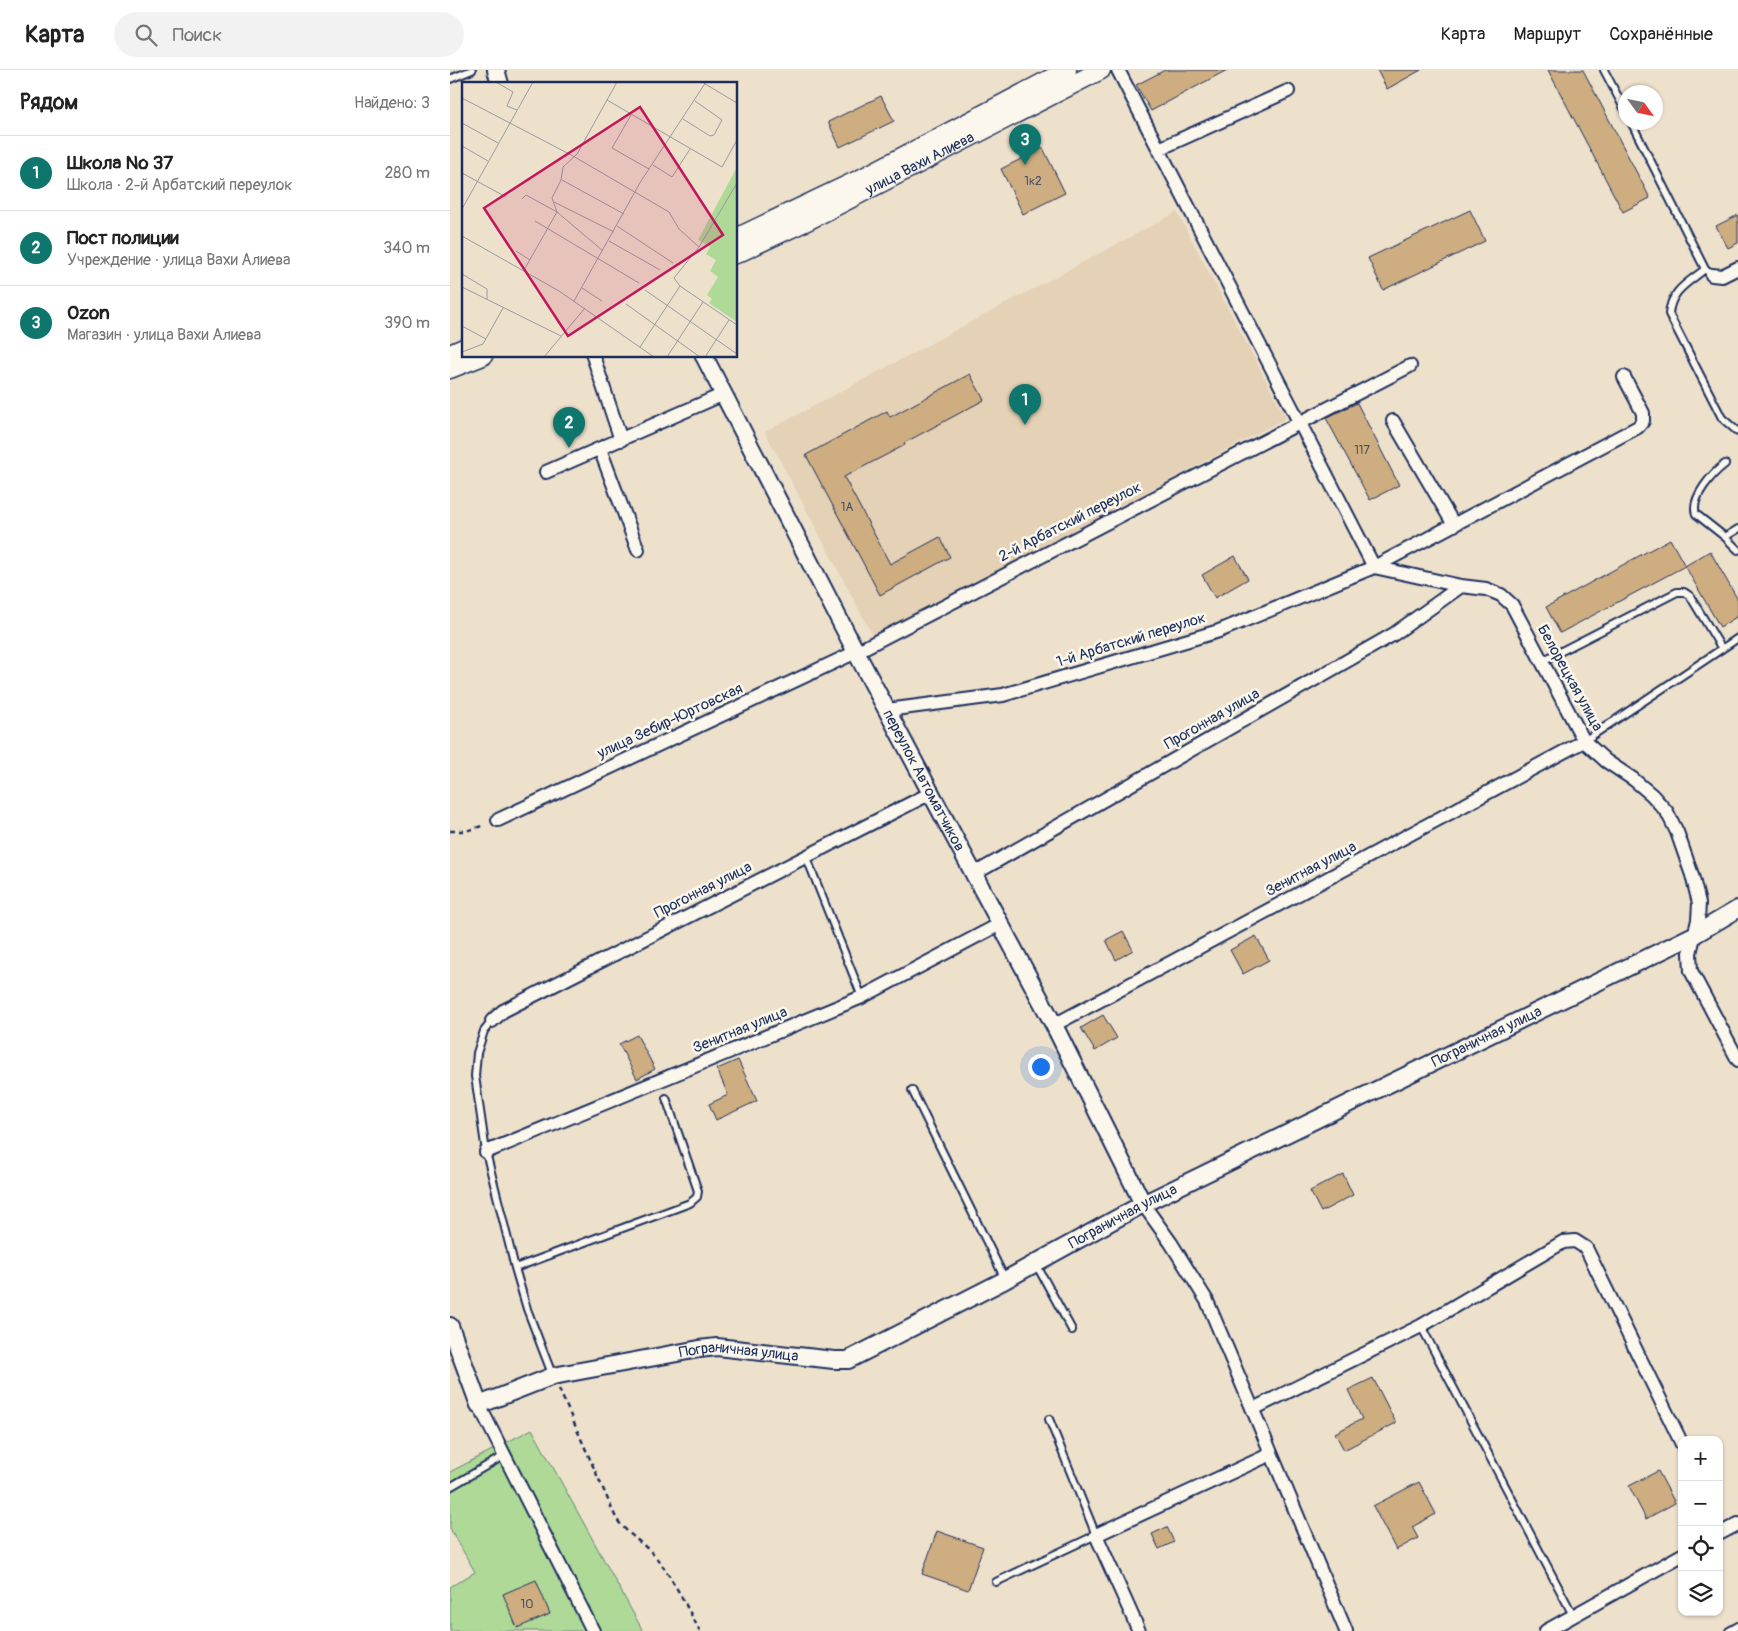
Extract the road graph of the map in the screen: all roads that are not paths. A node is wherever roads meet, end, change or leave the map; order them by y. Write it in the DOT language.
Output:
graph roads {
  1 [pos="472,70"];
  2 [pos="1067,70"];
  3 [pos="1101,70"];
  4 [pos="1118,70"];
  5 [pos="1604,70"];
  6 [pos="450,80"];
  7 [pos="1288,91"];
  8 [pos="1618,97"];
  9 [pos="1635,130"];
  10 [pos="1158,149"];
  11 [pos="738,237"];
  12 [pos="738,253"];
  13 [pos="1738,268"];
  14 [pos="1709,272"];
  15 [pos="462,349"];
  16 [pos="450,354"];
  17 [pos="479,358"];
  18 [pos="594,358"];
  19 [pos="705,358"];
  20 [pos="1410,366"];
  21 [pos="450,370"];
  22 [pos="1624,377"];
  23 [pos="724,394"];
  24 [pos="1393,421"];
  25 [pos="1300,422"];
  26 [pos="1738,432"];
  27 [pos="621,440"];
  28 [pos="600,449"];
  29 [pos="1725,464"];
  30 [pos="546,472"];
  31 [pos="1454,525"];
  32 [pos="1738,529"];
  33 [pos="1725,536"];
  34 [pos="638,550"];
  35 [pos="1738,550"];
  36 [pos="1374,568"];
  37 [pos="1462,586"];
  38 [pos="1738,638"];
  39 [pos="1722,649"];
  40 [pos="856,652"];
  41 [pos="1542,661"];
  42 [pos="887,710"];
  43 [pos="1584,741"];
  44 [pos="931,793"];
  45 [pos="498,820"];
  46 [pos="806,856"];
  47 [pos="974,874"];
  48 [pos="1738,909"];
  49 [pos="1000,924"];
  50 [pos="1694,935"];
  51 [pos="862,997"];
  52 [pos="492,1021"];
  53 [pos="1054,1025"];
  54 [pos="1738,1060"];
  55 [pos="912,1090"];
  56 [pos="666,1098"];
  57 [pos="486,1152"];
  58 [pos="1142,1204"];
  59 [pos="1035,1263"];
  60 [pos="515,1268"];
  61 [pos="1005,1280"];
  62 [pos="450,1326"];
  63 [pos="1420,1326"];
  64 [pos="1072,1330"];
  65 [pos="553,1376"];
  66 [pos="479,1405"];
  67 [pos="1253,1409"];
  68 [pos="1049,1419"];
  69 [pos="1678,1436"];
  70 [pos="1271,1454"];
  71 [pos="505,1455"];
  72 [pos="450,1487"];
  73 [pos="1738,1524"];
  74 [pos="1723,1528"];
  75 [pos="1096,1535"];
  76 [pos="1678,1557"];
  77 [pos="996,1582"];
  78 [pos="1574,1616"];
  79 [pos="1738,1626"];
  80 [pos="593,1631"];
  81 [pos="1139,1631"];
  82 [pos="1346,1631"];
  83 [pos="1546,1631"];
  84 [pos="1729,1631"];
  1 -- 6 [label="lane"];
  2 -- 11 [label="main road, улица Вахи Алиева"];
  3 -- 12 [label="main road, улица Вахи Алиева"];
  4 -- 10 [label="street"];
  5 -- 8 [label="lane"];
  7 -- 10 [label="street"];
  9 -- 14 [label="lane"];
  10 -- 25 [label="street"];
  13 -- 14 [label="street"];
  14 -- 26 [label="lane"];
  15 -- 16 [label="main road"];
  17 -- 21 [label="main road"];
  18 -- 27 [label="street"];
  19 -- 23 [label="street, переулок Автоматчиков"];
  20 -- 25 [label="street, 2-й Арбатский переулок"];
  22 -- 31 [label="street, 1-й Арбатский переулок"];
  23 -- 27 [label="street"];
  23 -- 40 [label="street, переулок Автоматчиков"];
  24 -- 31 [label="street"];
  25 -- 36 [label="street"];
  25 -- 40 [label="street, 2-й Арбатский переулок"];
  27 -- 28 [label="street"];
  28 -- 30 [label="street"];
  28 -- 34 [label="street"];
  29 -- 33 [label="lane"];
  31 -- 36 [label="street, 1-й Арбатский переулок"];
  32 -- 33 [label="lane"];
  33 -- 35 [label="lane"];
  36 -- 37 [label="street"];
  36 -- 42 [label="street, 1-й Арбатский переулок"];
  37 -- 41 [label="street, Белорецкая улица"];
  37 -- 47 [label="street, Прогонная улица"];
  38 -- 39 [label="lane"];
  39 -- 41 [label="lane"];
  39 -- 43 [label="lane"];
  40 -- 42 [label="street, переулок Автоматчиков"];
  40 -- 45 [label="street, улица Зебир-Юртовская"];
  41 -- 43 [label="street, Белорецкая улица"];
  42 -- 44 [label="street, переулок Автоматчиков"];
  43 -- 50 [label="street, Белорецкая улица"];
  43 -- 53 [label="street, Зенитная улица"];
  44 -- 46 [label="street, Прогонная улица"];
  44 -- 47 [label="street, переулок Автоматчиков"];
  46 -- 51 [label="lane"];
  46 -- 52 [label="street, Прогонная улица"];
  47 -- 49 [label="street, переулок Автоматчиков"];
  48 -- 50 [label="street, Пограничная улица"];
  49 -- 51 [label="street, Зенитная улица"];
  49 -- 53 [label="street, переулок Автоматчиков"];
  50 -- 54 [label="street, Белорецкая улица"];
  50 -- 58 [label="street, Пограничная улица"];
  51 -- 57 [label="street, Зенитная улица"];
  52 -- 57 [label="lane"];
  53 -- 58 [label="street, переулок Автоматчиков"];
  55 -- 61 [label="lane"];
  56 -- 60 [label="lane"];
  57 -- 60 [label="lane"];
  58 -- 59 [label="street, Пограничная улица"];
  58 -- 67 [label="street"];
  59 -- 61 [label="street, Пограничная улица"];
  59 -- 64 [label="lane"];
  60 -- 65 [label="lane"];
  61 -- 65 [label="street, Пограничная улица"];
  62 -- 66 [label="street"];
  63 -- 67 [label="street"];
  63 -- 69 [label="street"];
  63 -- 78 [label="lane"];
  65 -- 66 [label="street, Пограничная улица"];
  66 -- 71 [label="street"];
  67 -- 70 [label="street"];
  68 -- 75 [label="lane"];
  70 -- 75 [label="street"];
  70 -- 82 [label="street"];
  71 -- 72 [label="lane"];
  71 -- 80 [label="street"];
  73 -- 74 [label="street"];
  75 -- 77 [label="lane"];
  75 -- 81 [label="street"];
  76 -- 78 [label="street"];
  78 -- 83 [label="street"];
  79 -- 84 [label="lane"];
}
